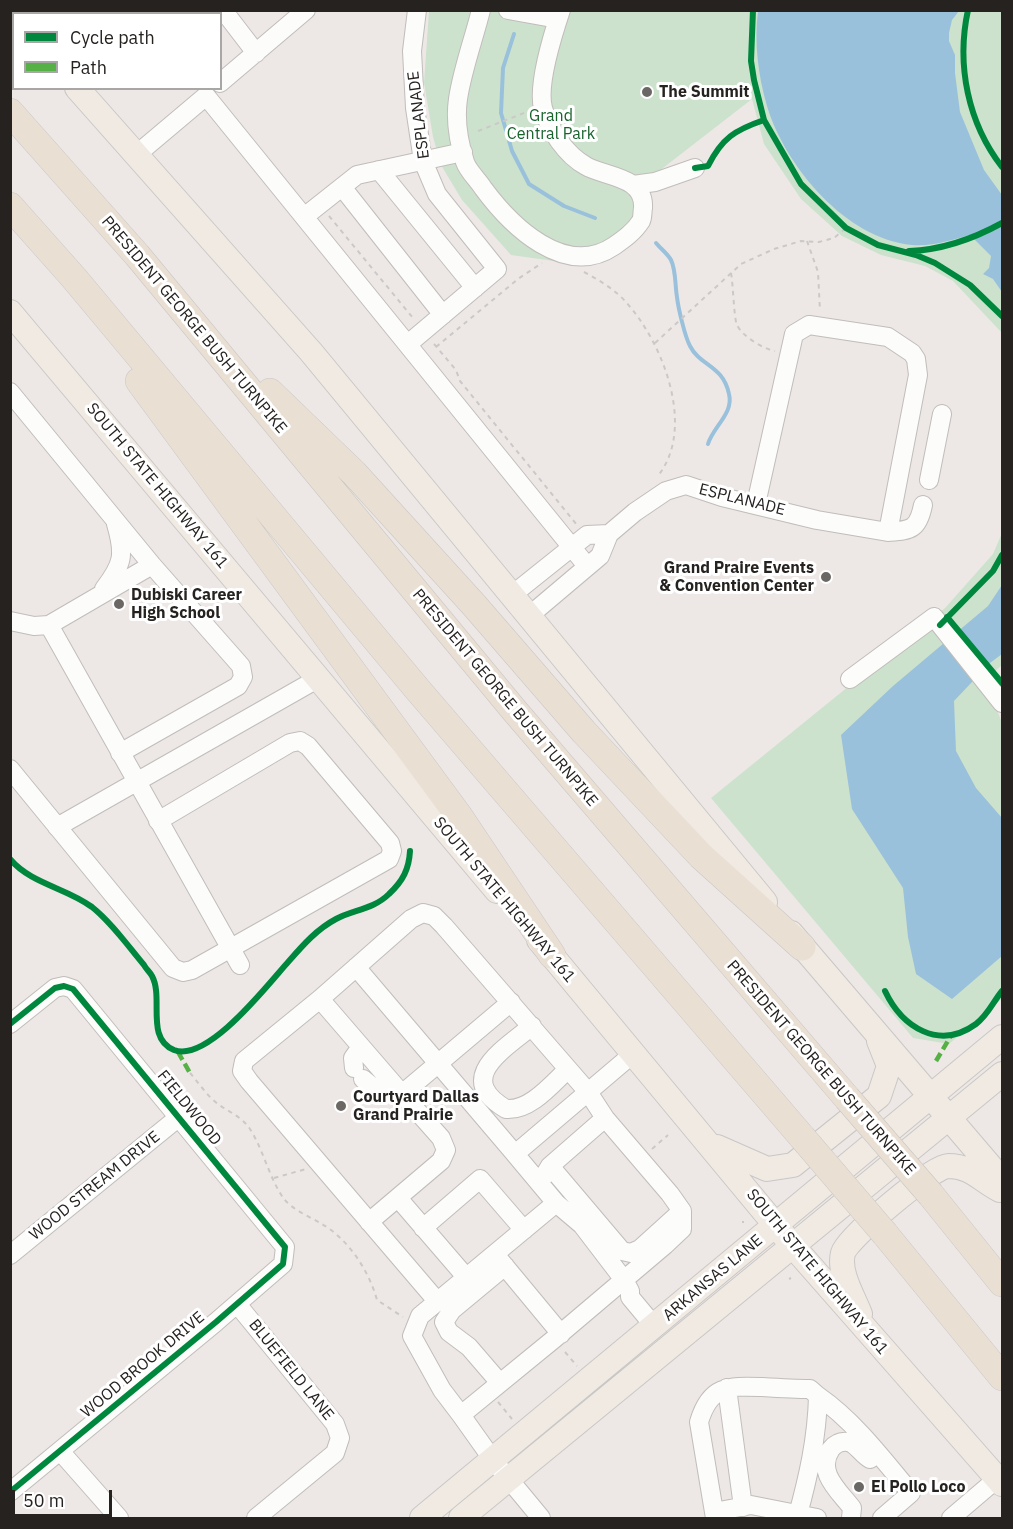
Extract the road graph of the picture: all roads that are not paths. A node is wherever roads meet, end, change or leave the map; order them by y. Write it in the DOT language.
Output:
graph roads {
  1 [pos="223,10"];
  2 [pos="306,10"];
  3 [pos="417,10"];
  4 [pos="481,10"];
  5 [pos="508,10"];
  6 [pos="10,14"];
  7 [pos="559,15"];
  8 [pos="12,20"];
  9 [pos="256,53"];
  10 [pos="222,81"];
  11 [pos="79,90"];
  12 [pos="210,92"];
  13 [pos="10,112"];
  14 [pos="464,152"];
  15 [pos="136,155"];
  16 [pos="423,161"];
  17 [pos="695,168"];
  18 [pos="379,170"];
  19 [pos="633,185"];
  20 [pos="342,187"];
  21 [pos="10,206"];
  22 [pos="304,217"];
  23 [pos="137,255"];
  24 [pos="74,278"];
  25 [pos="475,288"];
  26 [pos="10,312"];
  27 [pos="443,315"];
  28 [pos="408,344"];
  29 [pos="10,392"];
  30 [pos="942,414"];
  31 [pos="900,469"];
  32 [pos="756,504"];
  33 [pos="923,505"];
  34 [pos="115,519"];
  35 [pos="888,532"];
  36 [pos="609,534"];
  37 [pos="572,547"];
  38 [pos="152,565"];
  39 [pos="587,566"];
  40 [pos="99,596"];
  41 [pos="512,596"];
  42 [pos="530,616"];
  43 [pos="10,621"];
  44 [pos="49,625"];
  45 [pos="319,678"];
  46 [pos="850,679"];
  47 [pos="1002,703"];
  48 [pos="120,753"];
  49 [pos="10,769"];
  50 [pos="135,781"];
  51 [pos="158,820"];
  52 [pos="57,827"];
  53 [pos="802,947"];
  54 [pos="230,948"];
  55 [pos="552,955"];
  56 [pos="240,965"];
  57 [pos="356,967"];
  58 [pos="320,999"];
  59 [pos="511,1002"];
  60 [pos="10,1024"];
  61 [pos="532,1026"];
  62 [pos="874,1029"];
  63 [pos="1002,1037"];
  64 [pos="361,1047"];
  65 [pos="634,1053"];
  66 [pos="438,1064"];
  67 [pos="568,1069"];
  68 [pos="1002,1074"];
  69 [pos="397,1089"];
  70 [pos="588,1092"];
  71 [pos="931,1096"];
  72 [pos="179,1117"];
  73 [pos="950,1117"];
  74 [pos="605,1118"];
  75 [pos="710,1143"];
  76 [pos="514,1154"];
  77 [pos="550,1166"];
  78 [pos="1002,1180"];
  79 [pos="540,1184"];
  80 [pos="1002,1191"];
  81 [pos="398,1198"];
  82 [pos="556,1203"];
  83 [pos="682,1211"];
  84 [pos="369,1222"];
  85 [pos="777,1226"];
  86 [pos="423,1228"];
  87 [pos="524,1230"];
  88 [pos="792,1245"];
  89 [pos="10,1255"];
  90 [pos="286,1255"];
  91 [pos="500,1260"];
  92 [pos="466,1278"];
  93 [pos="1002,1283"];
  94 [pos="627,1285"];
  95 [pos="437,1301"];
  96 [pos="237,1304"];
  97 [pos="659,1323"];
  98 [pos="867,1331"];
  99 [pos="558,1337"];
  100 [pos="1002,1377"];
  101 [pos="727,1388"];
  102 [pos="497,1391"];
  103 [pos="818,1396"];
  104 [pos="460,1415"];
  105 [pos="60,1451"];
  106 [pos="493,1460"];
  107 [pos="892,1470"];
  108 [pos="508,1480"];
  109 [pos="1000,1481"];
  110 [pos="10,1492"];
  111 [pos="743,1507"];
  112 [pos="714,1515"];
  113 [pos="797,1516"];
  114 [pos="119,1518"];
  115 [pos="256,1518"];
  116 [pos="422,1518"];
  117 [pos="461,1518"];
  118 [pos="542,1518"];
  119 [pos="817,1518"];
  120 [pos="851,1518"];
  121 [pos="882,1518"];
  122 [pos="951,1518"];
  1 -- 9 [label="street"];
  2 -- 9 [label="street"];
  3 -- 16 [label="street, ESPLANADE"];
  4 -- 14 [label="street"];
  5 -- 7 [label="street"];
  6 -- 8 [label="main road"];
  7 -- 19 [label="street"];
  9 -- 10 [label="street"];
  11 -- 15 [label="main road"];
  12 -- 15 [label="street"];
  12 -- 22 [label="street"];
  13 -- 23 [label="highway, PRESIDENT GEORGE BUSH TURNPIKE"];
  14 -- 16 [label="street"];
  14 -- 19 [label="street"];
  15 -- 41 [label="main road"];
  16 -- 18 [label="street"];
  16 -- 25 [label="street, ESPLANADE"];
  17 -- 19 [label="street"];
  18 -- 20 [label="street"];
  18 -- 25 [label="street"];
  20 -- 22 [label="street"];
  20 -- 27 [label="street"];
  21 -- 24 [label="highway"];
  22 -- 28 [label="street"];
  23 -- 53 [label="highway"];
  23 -- 93 [label="highway, PRESIDENT GEORGE BUSH TURNPIKE, bridge"];
  24 -- 55 [label="highway"];
  24 -- 100 [label="highway, bridge"];
  25 -- 27 [label="street"];
  26 -- 45 [label="main road, SOUTH STATE HIGHWAY 161"];
  27 -- 28 [label="street"];
  28 -- 37 [label="street"];
  29 -- 34 [label="street"];
  30 -- 31 [label="street"];
  31 -- 32 [label="street"];
  31 -- 35 [label="street"];
  32 -- 35 [label="street, ESPLANADE"];
  32 -- 36 [label="street, ESPLANADE"];
  33 -- 35 [label="street"];
  34 -- 38 [label="street"];
  34 -- 40 [label="street"];
  36 -- 37 [label="street"];
  36 -- 39 [label="street"];
  37 -- 39 [label="street"];
  37 -- 41 [label="street"];
  38 -- 40 [label="street"];
  38 -- 48 [label="street"];
  39 -- 42 [label="street"];
  40 -- 44 [label="street"];
  41 -- 42 [label="main road"];
  42 -- 53 [label="main road"];
  43 -- 44 [label="street"];
  44 -- 48 [label="street"];
  45 -- 50 [label="street"];
  45 -- 55 [label="main road, SOUTH STATE HIGHWAY 161"];
  46 -- 47 [label="street"];
  48 -- 50 [label="street"];
  49 -- 52 [label="street"];
  50 -- 51 [label="street"];
  50 -- 52 [label="street"];
  51 -- 54 [label="street"];
  51 -- 54 [label="street"];
  52 -- 54 [label="street"];
  53 -- 62 [label="main road"];
  54 -- 56 [label="street"];
  55 -- 65 [label="main road, SOUTH STATE HIGHWAY 161"];
  57 -- 58 [label="street"];
  57 -- 59 [label="street"];
  57 -- 66 [label="street"];
  58 -- 64 [label="street"];
  58 -- 84 [label="street"];
  59 -- 61 [label="street"];
  59 -- 66 [label="street"];
  60 -- 72 [label="street, FIELDWOOD"];
  61 -- 67 [label="street"];
  61 -- 67 [label="street"];
  62 -- 71 [label="main road"];
  62 -- 75 [label="main road"];
  63 -- 71 [label="main road, ARKANSAS LANE"];
  64 -- 69 [label="street"];
  64 -- 69 [label="street"];
  65 -- 70 [label="street"];
  65 -- 75 [label="main road, SOUTH STATE HIGHWAY 161"];
  66 -- 69 [label="street"];
  66 -- 76 [label="street"];
  67 -- 70 [label="street"];
  68 -- 73 [label="main road, ARKANSAS LANE"];
  69 -- 81 [label="street"];
  70 -- 74 [label="street"];
  70 -- 76 [label="street"];
  71 -- 73 [label="main road"];
  71 -- 85 [label="main road, ARKANSAS LANE"];
  72 -- 89 [label="street, WOOD STREAM DRIVE"];
  72 -- 90 [label="street, FIELDWOOD"];
  73 -- 78 [label="main road"];
  73 -- 88 [label="main road, ARKANSAS LANE"];
  74 -- 77 [label="street"];
  74 -- 83 [label="street"];
  75 -- 85 [label="main road, SOUTH STATE HIGHWAY 161"];
  76 -- 79 [label="street"];
  77 -- 79 [label="street"];
  77 -- 83 [label="street"];
  79 -- 82 [label="street"];
  80 -- 98 [label="main road"];
  81 -- 84 [label="street"];
  81 -- 86 [label="street"];
  82 -- 87 [label="street"];
  82 -- 94 [label="street"];
  83 -- 94 [label="street"];
  84 -- 95 [label="street"];
  85 -- 88 [label="main road, SOUTH STATE HIGHWAY 161"];
  85 -- 97 [label="main road, ARKANSAS LANE"];
  86 -- 87 [label="street"];
  86 -- 92 [label="street"];
  87 -- 91 [label="street"];
  88 -- 98 [label="main road, SOUTH STATE HIGHWAY 161"];
  88 -- 108 [label="main road, ARKANSAS LANE"];
  90 -- 96 [label="street, WOOD BROOK DRIVE"];
  91 -- 92 [label="street"];
  91 -- 99 [label="street"];
  91 -- 102 [label="street"];
  92 -- 95 [label="street"];
  94 -- 97 [label="street"];
  94 -- 99 [label="street"];
  95 -- 104 [label="street"];
  96 -- 105 [label="street, WOOD BROOK DRIVE"];
  96 -- 115 [label="street, BLUEFIELD LANE"];
  97 -- 106 [label="main road, ARKANSAS LANE"];
  98 -- 109 [label="main road, SOUTH STATE HIGHWAY 161"];
  99 -- 102 [label="street"];
  101 -- 103 [label="street"];
  101 -- 111 [label="street"];
  101 -- 112 [label="street"];
  102 -- 104 [label="street"];
  103 -- 107 [label="street"];
  103 -- 113 [label="street"];
  104 -- 106 [label="street"];
  105 -- 110 [label="street, WOOD BROOK DRIVE"];
  105 -- 114 [label="street"];
  106 -- 108 [label="street"];
  106 -- 116 [label="main road, ARKANSAS LANE"];
  107 -- 120 [label="street"];
  107 -- 121 [label="street"];
  108 -- 117 [label="main road, ARKANSAS LANE"];
  108 -- 118 [label="street"];
  109 -- 122 [label="street"];
  111 -- 112 [label="street"];
  111 -- 113 [label="street"];
  113 -- 119 [label="street"];
}
